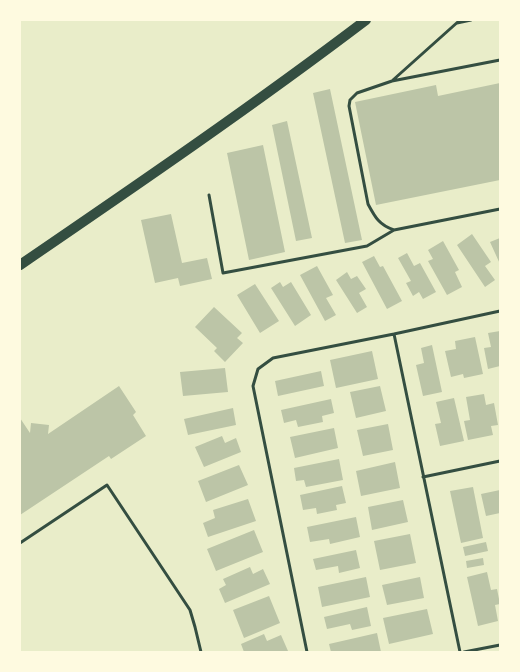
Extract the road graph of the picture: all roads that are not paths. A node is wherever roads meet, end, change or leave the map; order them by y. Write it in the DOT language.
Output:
graph roads {
  1 [pos="366,20"];
  2 [pos="460,20"];
  3 [pos="471,20"];
  4 [pos="456,23"];
  5 [pos="500,60"];
  6 [pos="392,81"];
  7 [pos="209,195"];
  8 [pos="500,209"];
  9 [pos="394,230"];
  10 [pos="20,265"];
  11 [pos="500,311"];
  12 [pos="394,334"];
  13 [pos="500,461"];
  14 [pos="423,477"];
  15 [pos="20,543"];
  16 [pos="500,645"];
  17 [pos="201,652"];
  18 [pos="307,652"];
  19 [pos="460,652"];
  20 [pos="464,652"];
  1 -- 10 [label="main road"];
  2 -- 4 [label="lane"];
  3 -- 4 [label="lane"];
  4 -- 6 [label="lane"];
  5 -- 6 [label="lane"];
  6 -- 9 [label="lane"];
  7 -- 9 [label="lane"];
  8 -- 9 [label="lane"];
  11 -- 12 [label="lane"];
  12 -- 14 [label="lane"];
  12 -- 18 [label="lane"];
  13 -- 14 [label="lane"];
  14 -- 19 [label="lane"];
  15 -- 17 [label="lane"];
  16 -- 20 [label="lane"];
}
